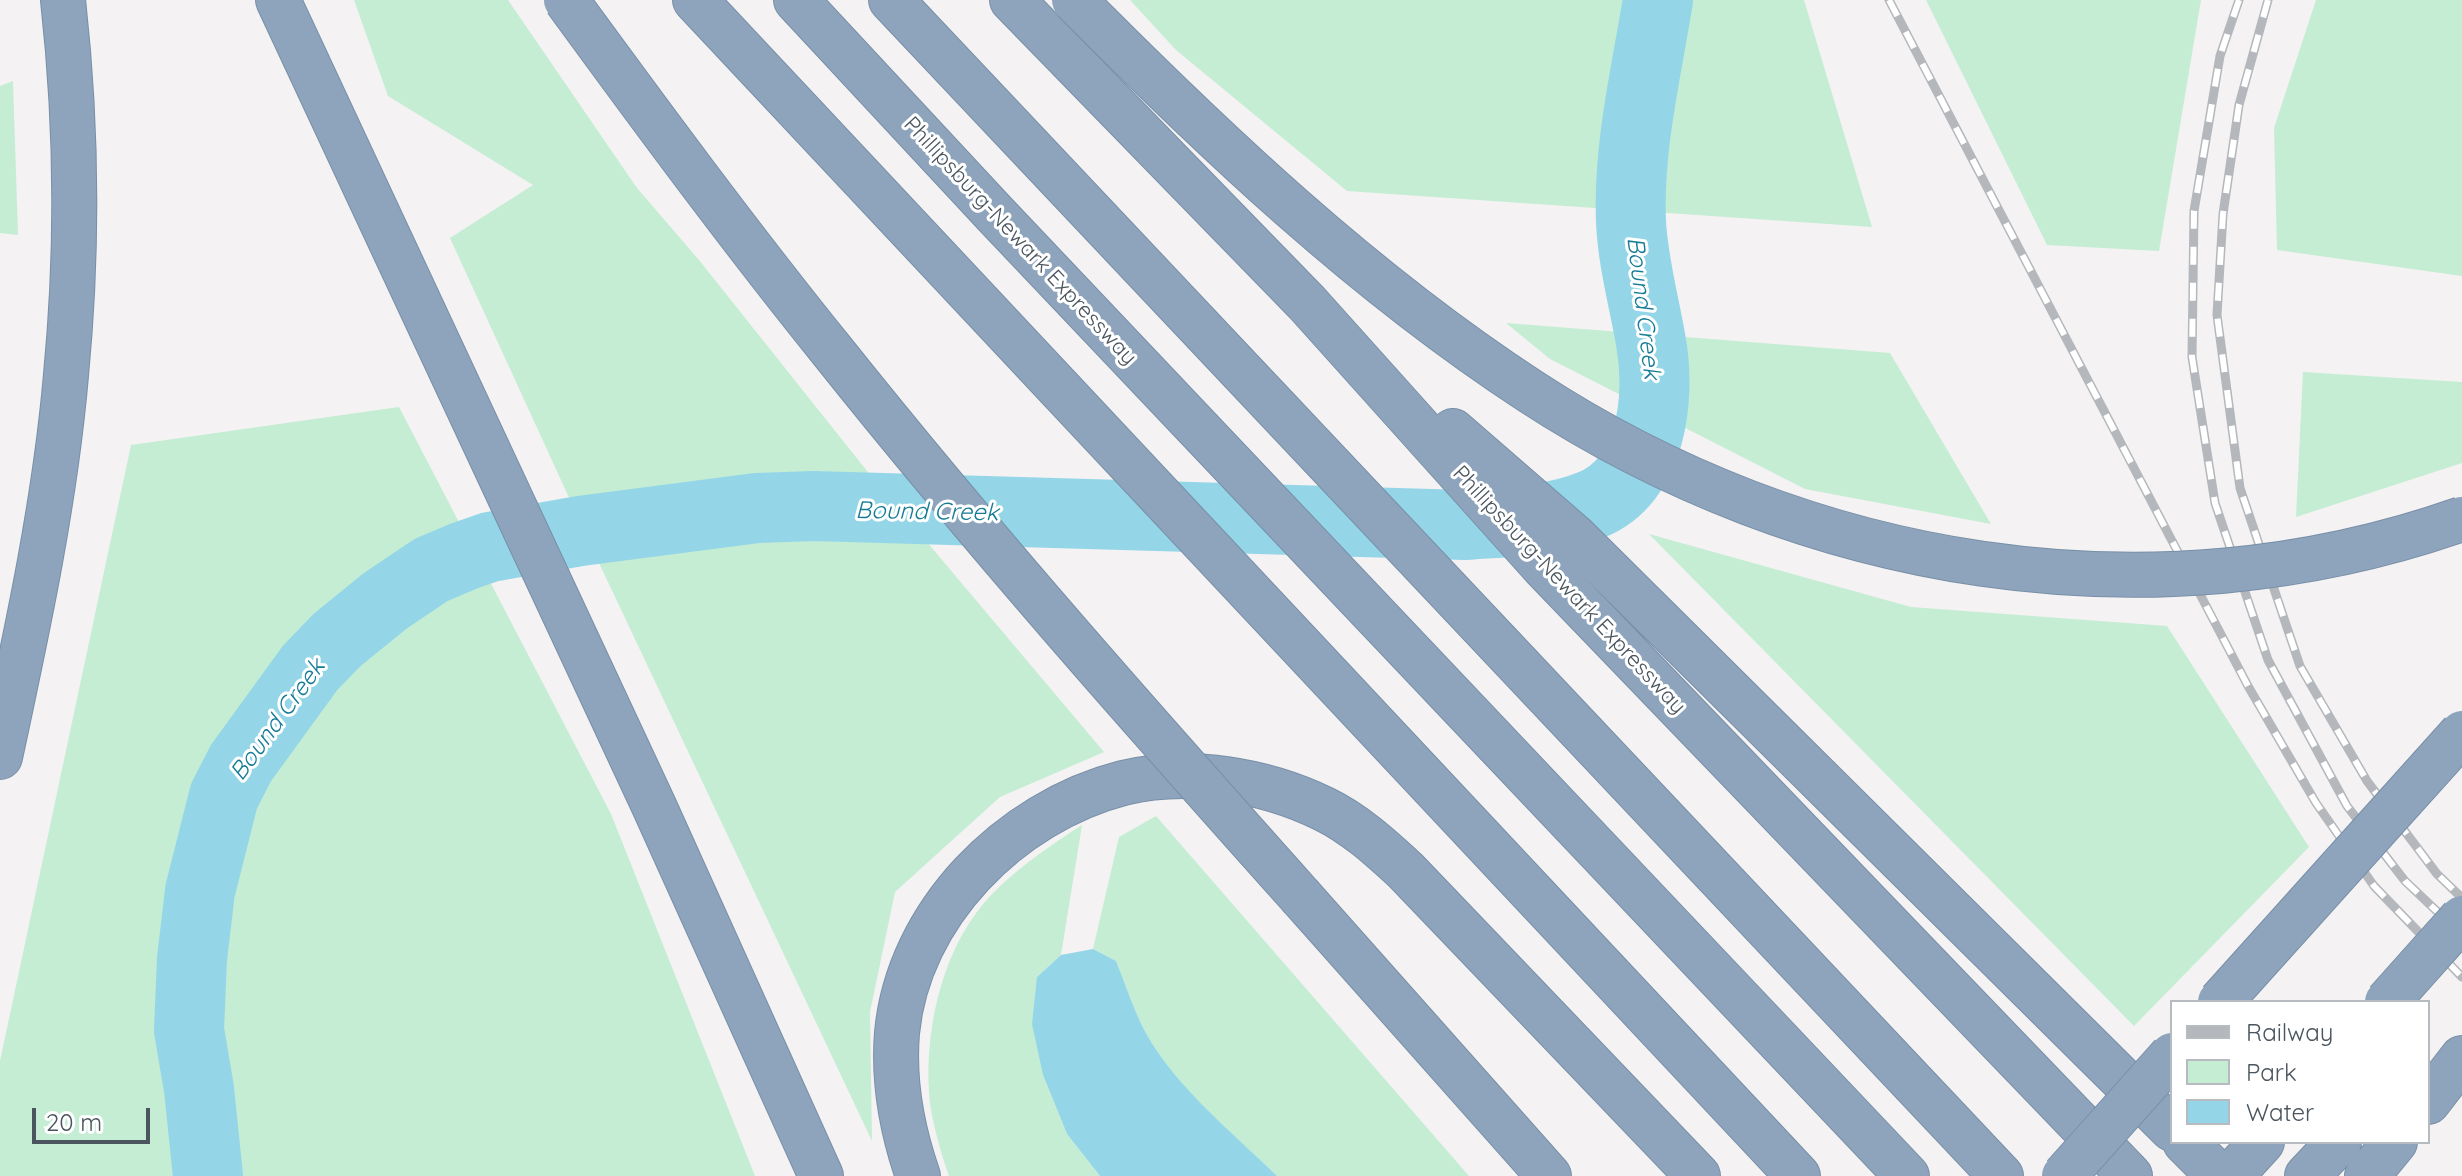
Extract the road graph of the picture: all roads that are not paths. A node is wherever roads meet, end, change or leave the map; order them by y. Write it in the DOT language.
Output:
graph roads {
  1 [pos="63,0"];
  2 [pos="278,0"];
  3 [pos="566,0"];
  4 [pos="695,0"];
  5 [pos="796,0"];
  6 [pos="891,0"];
  7 [pos="1012,0"];
  8 [pos="1074,0"];
  9 [pos="1307,303"];
  10 [pos="2462,519"];
  11 [pos="2462,733"];
  12 [pos="0,757"];
  13 [pos="2462,918"];
  14 [pos="2222,1000"];
  15 [pos="2389,1000"];
  16 [pos="2462,1045"];
  17 [pos="2170,1057"];
  18 [pos="2462,1058"];
  19 [pos="2430,1070"];
  20 [pos="782,1089"];
  21 [pos="2430,1099"];
  22 [pos="2170,1127"];
  23 [pos="2187,1144"];
  24 [pos="2260,1144"];
  25 [pos="2337,1144"];
  26 [pos="2393,1144"];
  27 [pos="806,1176"];
  28 [pos="821,1176"];
  29 [pos="918,1176"];
  30 [pos="1549,1176"];
  31 [pos="1698,1176"];
  32 [pos="1798,1176"];
  33 [pos="1907,1176"];
  34 [pos="2001,1176"];
  35 [pos="2064,1176"];
  36 [pos="2130,1176"];
  37 [pos="2219,1176"];
  38 [pos="2231,1176"];
  39 [pos="2307,1176"];
  40 [pos="2367,1176"];
  1 -- 12 [label="highway"];
  2 -- 20 [label="highway"];
  3 -- 30 [label="highway, bridge"];
  4 -- 32 [label="highway"];
  5 -- 33 [label="highway, Phillipsburg-Newark Expressway"];
  6 -- 34 [label="highway"];
  7 -- 9 [label="highway, Phillipsburg-Newark Expressway"];
  8 -- 10 [label="highway, bridge"];
  9 -- 22 [label="highway"];
  9 -- 36 [label="highway, Phillipsburg-Newark Expressway"];
  11 -- 14 [label="highway, bridge"];
  13 -- 15 [label="highway, bridge"];
  16 -- 19 [label="highway"];
  17 -- 35 [label="highway, bridge"];
  18 -- 21 [label="highway"];
  20 -- 27 [label="highway"];
  20 -- 28 [label="highway"];
  23 -- 37 [label="highway"];
  24 -- 38 [label="highway"];
  25 -- 39 [label="highway"];
  26 -- 40 [label="highway"];
  29 -- 31 [label="highway"];
}
